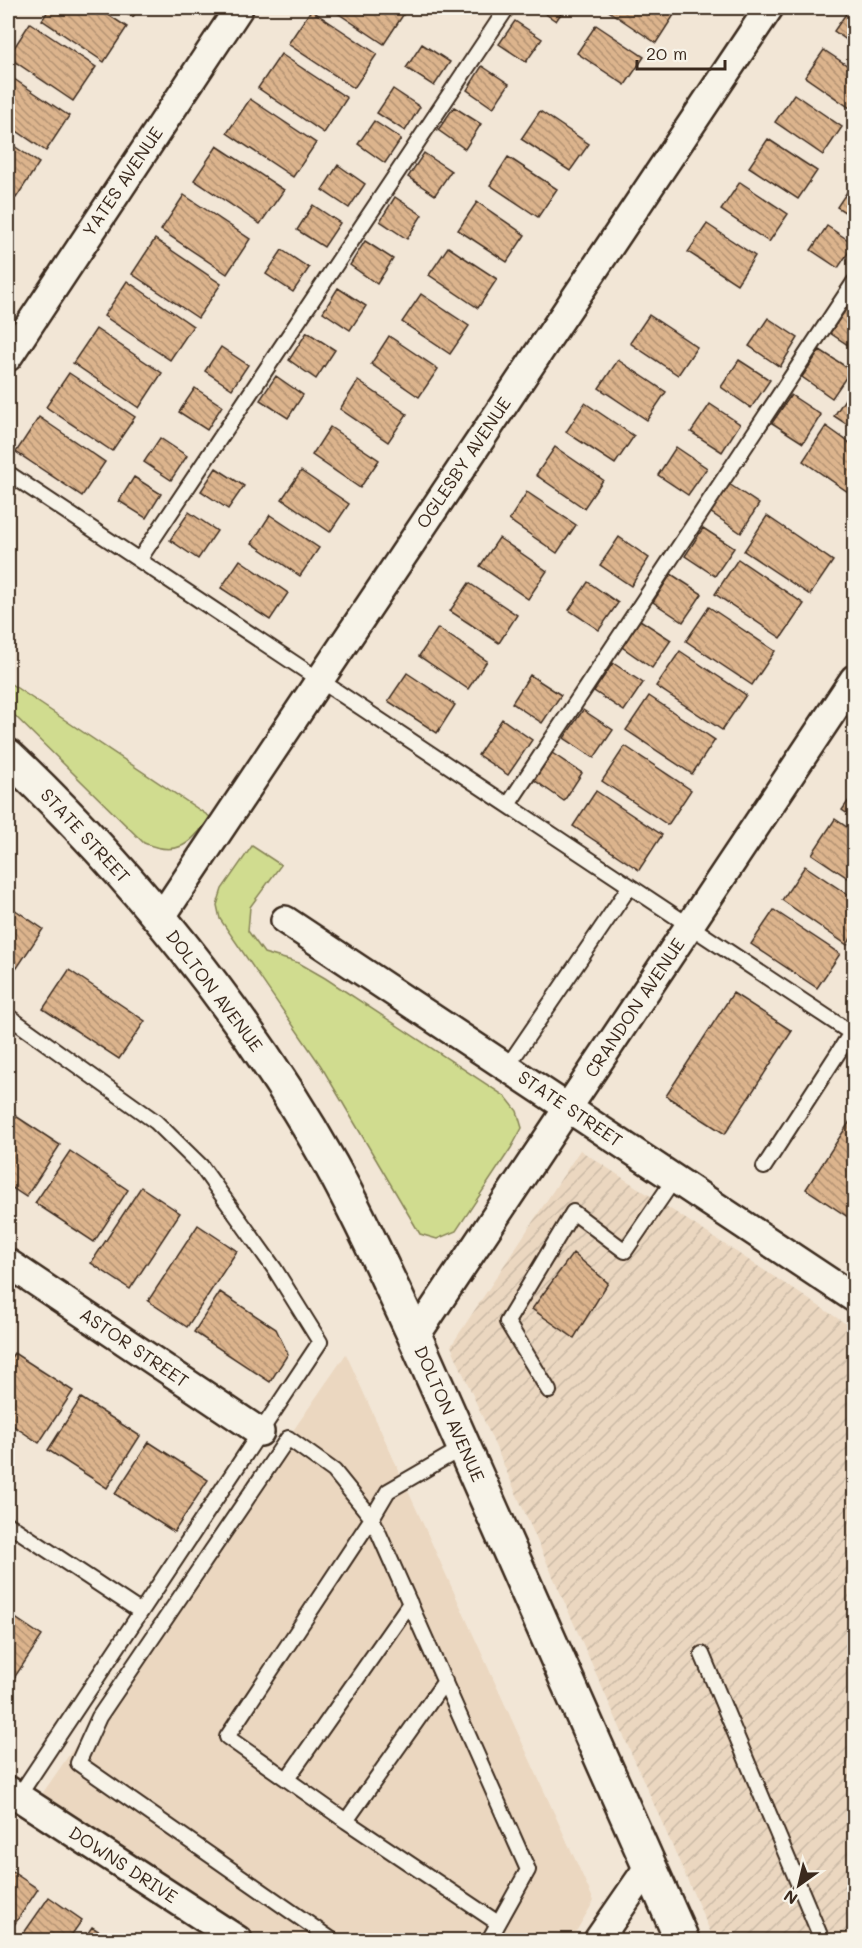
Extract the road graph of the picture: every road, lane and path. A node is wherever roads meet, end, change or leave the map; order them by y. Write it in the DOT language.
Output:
graph roads {
  1 [pos="239,8"];
  2 [pos="507,8"];
  3 [pos="769,8"];
  4 [pos="855,282"];
  5 [pos="8,357"];
  6 [pos="8,473"];
  7 [pos="139,560"];
  8 [pos="855,679"];
  9 [pos="319,680"];
  10 [pos="8,756"];
  11 [pos="508,805"];
  12 [pos="630,886"];
  13 [pos="160,919"];
  14 [pos="285,920"];
  15 [pos="690,925"];
  16 [pos="8,1016"];
  17 [pos="853,1034"];
  18 [pos="507,1067"];
  19 [pos="568,1108"];
  20 [pos="764,1167"];
  21 [pos="675,1179"];
  22 [pos="8,1263"];
  23 [pos="855,1298"];
  24 [pos="415,1337"];
  25 [pos="549,1391"];
  26 [pos="260,1432"];
  27 [pos="464,1447"];
  28 [pos="372,1518"];
  29 [pos="8,1524"];
  30 [pos="410,1603"];
  31 [pos="141,1612"];
  32 [pos="702,1654"];
  33 [pos="445,1681"];
  34 [pos="287,1779"];
  35 [pos="13,1793"];
  36 [pos="346,1821"];
  37 [pos="649,1866"];
  38 [pos="498,1923"];
  39 [pos="238,1941"];
  40 [pos="332,1941"];
  41 [pos="489,1941"];
  42 [pos="598,1941"];
  43 [pos="682,1941"];
  44 [pos="822,1941"];
  1 -- 5 [label="street, YATES AVENUE"];
  2 -- 7 [label="lane"];
  3 -- 9 [label="street, OGLESBY AVENUE"];
  4 -- 11 [label="lane"];
  6 -- 7 [label="lane"];
  7 -- 9 [label="lane"];
  8 -- 15 [label="street, CRANDON AVENUE"];
  9 -- 11 [label="lane"];
  9 -- 13 [label="street, OGLESBY AVENUE"];
  10 -- 13 [label="street, STATE STREET"];
  11 -- 12 [label="lane"];
  12 -- 15 [label="lane"];
  12 -- 18 [label="lane"];
  13 -- 24 [label="street, DOLTON AVENUE"];
  14 -- 18 [label="street, STATE STREET"];
  15 -- 17 [label="lane"];
  15 -- 19 [label="street, CRANDON AVENUE"];
  16 -- 26 [label="lane"];
  17 -- 20 [label="lane"];
  18 -- 19 [label="street, STATE STREET"];
  19 -- 21 [label="street, STATE STREET"];
  19 -- 24 [label="street, CRANDON AVENUE"];
  21 -- 23 [label="street, STATE STREET"];
  21 -- 25 [label="lane"];
  22 -- 26 [label="street, ASTOR STREET"];
  24 -- 27 [label="street, DOLTON AVENUE"];
  26 -- 31 [label="lane"];
  27 -- 28 [label="lane"];
  27 -- 37 [label="street, DOLTON AVENUE"];
  28 -- 30 [label="lane"];
  28 -- 34 [label="lane"];
  28 -- 40 [label="lane"];
  29 -- 31 [label="lane"];
  30 -- 33 [label="lane"];
  30 -- 34 [label="lane"];
  31 -- 35 [label="lane"];
  32 -- 44 [label="lane"];
  33 -- 36 [label="lane"];
  33 -- 38 [label="lane"];
  34 -- 36 [label="lane"];
  35 -- 39 [label="street, DOWNS DRIVE"];
  36 -- 38 [label="lane"];
  37 -- 42 [label="street"];
  37 -- 43 [label="street, DOLTON AVENUE"];
  38 -- 41 [label="lane"];
}
